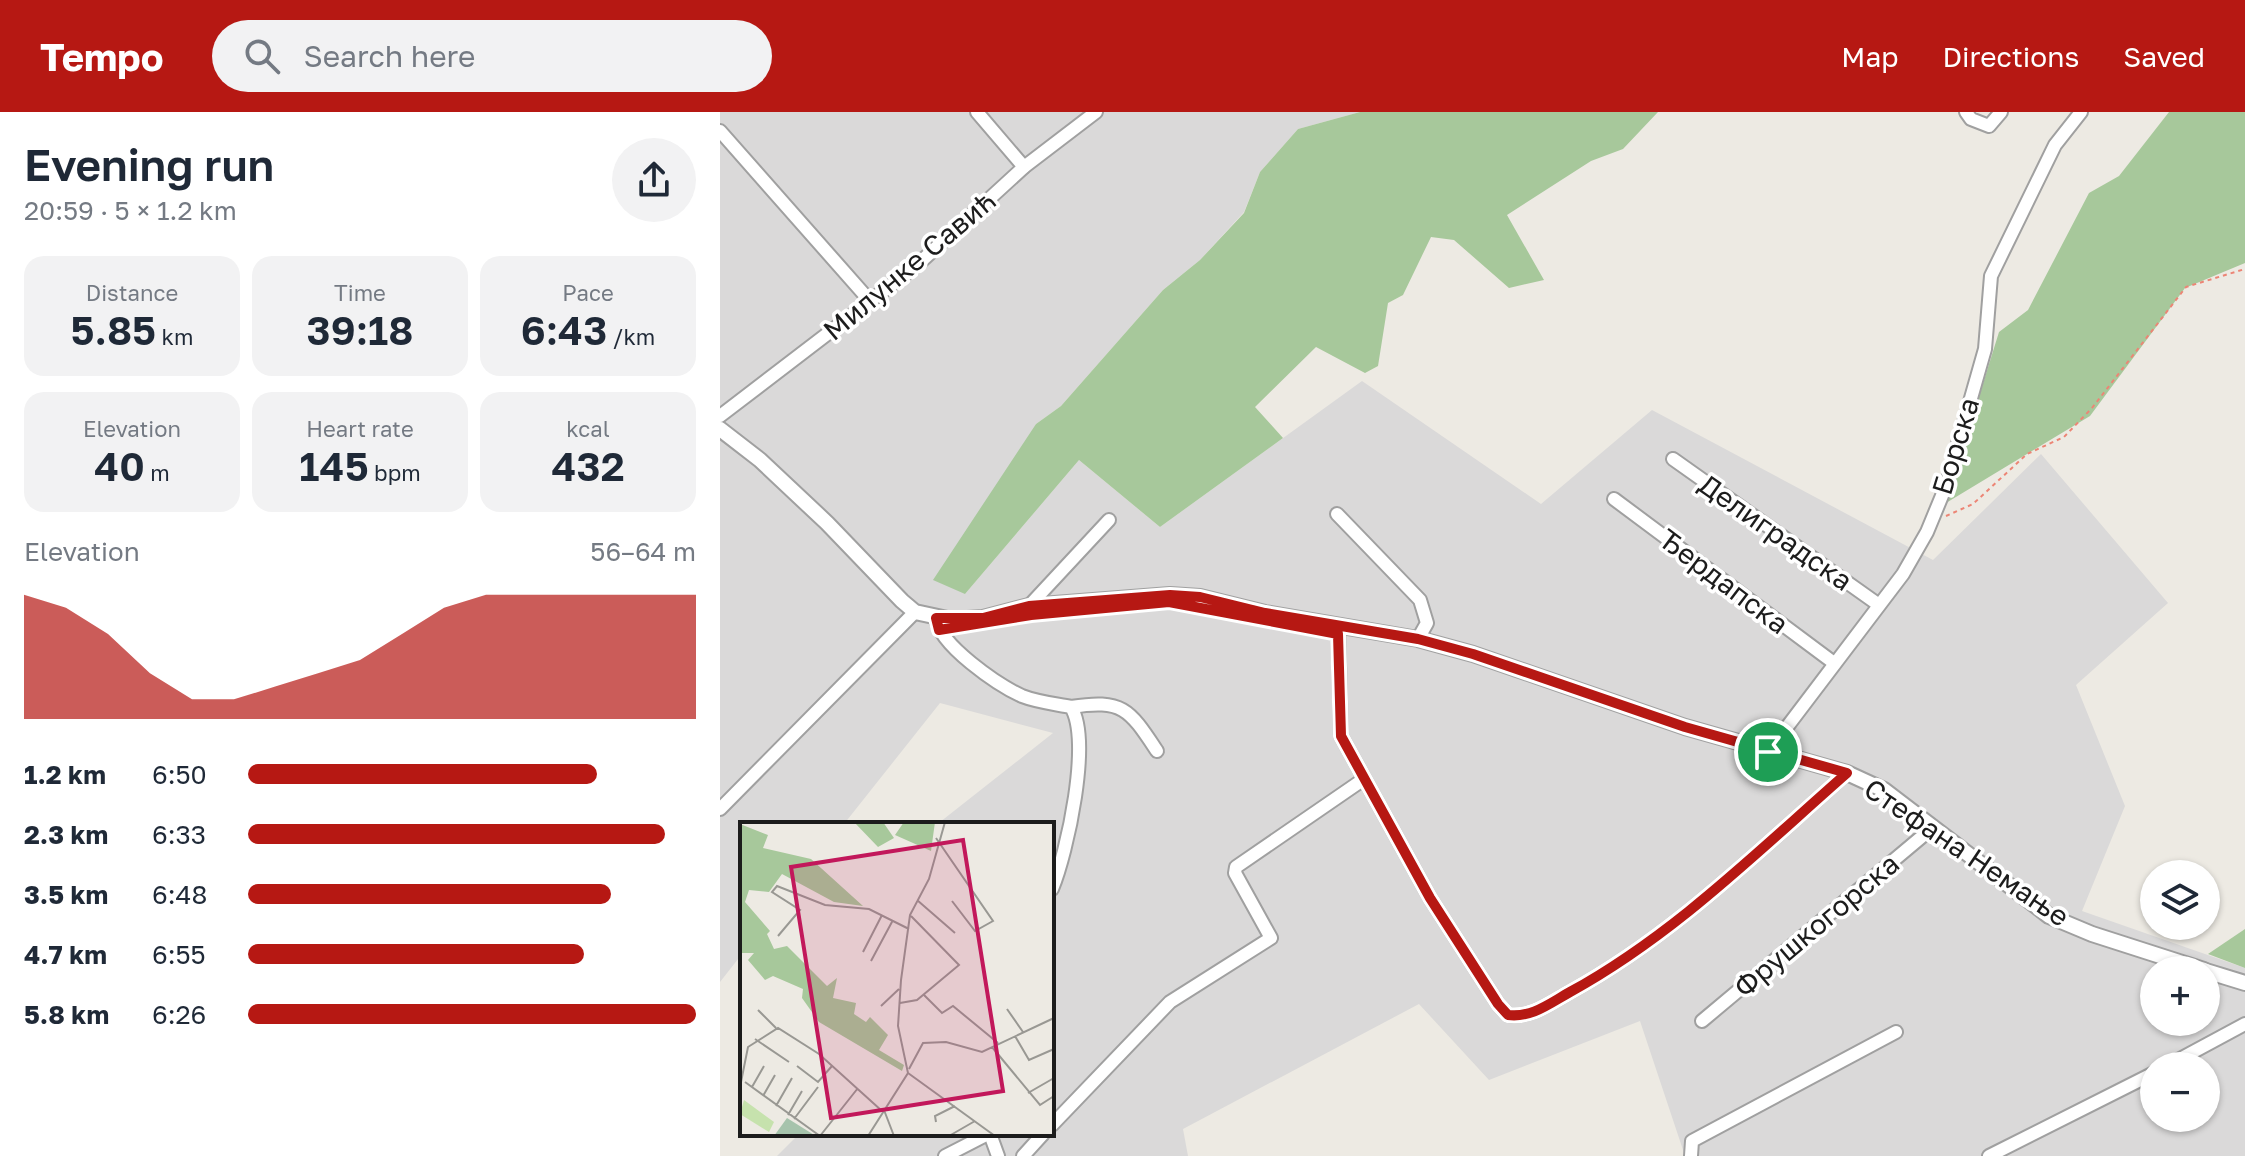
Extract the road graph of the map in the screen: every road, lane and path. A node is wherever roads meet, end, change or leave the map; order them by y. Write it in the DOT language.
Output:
graph roads {
  1 [pos="977,112"];
  2 [pos="1096,112"];
  3 [pos="1966,112"];
  4 [pos="2001,112"];
  5 [pos="2081,112"];
  6 [pos="720,131"];
  7 [pos="1024,167"];
  8 [pos="2245,269"];
  9 [pos="870,301"];
  10 [pos="720,416"];
  11 [pos="721,431"];
  12 [pos="1673,459"];
  13 [pos="1614,499"];
  14 [pos="1337,514"];
  15 [pos="1109,520"];
  16 [pos="1931,523"];
  17 [pos="1879,605"];
  18 [pos="1029,606"];
  19 [pos="915,612"];
  20 [pos="936,618"];
  21 [pos="1338,627"];
  22 [pos="1418,639"];
  23 [pos="1834,663"];
  24 [pos="1071,707"];
  25 [pos="1157,751"];
  26 [pos="1768,752"];
  27 [pos="1847,773"];
  28 [pos="1364,779"];
  29 [pos="720,809"];
  30 [pos="1931,829"];
  31 [pos="1054,883"];
  32 [pos="2161,956"];
  33 [pos="2220,975"];
  34 [pos="2245,983"];
  35 [pos="1702,1021"];
  36 [pos="2245,1024"];
  37 [pos="1896,1032"];
  38 [pos="2193,1052"];
  39 [pos="2140,1080"];
  40 [pos="1054,1123"];
  41 [pos="985,1136"];
  42 [pos="990,1136"];
  43 [pos="1041,1136"];
  44 [pos="945,1156"];
  45 [pos="998,1156"];
  46 [pos="1023,1156"];
  47 [pos="1691,1156"];
  48 [pos="1989,1156"];
  1 -- 7 [label="street"];
  2 -- 7 [label="street, Милунке Савић"];
  3 -- 4 [label="street"];
  5 -- 16 [label="street, Борска"];
  6 -- 9 [label="street"];
  7 -- 9 [label="street, Милунке Савић"];
  8 -- 16 [label="path"];
  9 -- 10 [label="street, Милунке Савић"];
  11 -- 19 [label="street, Стефана Немање"];
  12 -- 17 [label="street, Делиградска"];
  13 -- 23 [label="street, Ђердапска"];
  14 -- 22 [label="street"];
  15 -- 18 [label="street"];
  16 -- 17 [label="street, Борска"];
  17 -- 23 [label="street, Борска"];
  18 -- 20 [label="street, Стефана Немање"];
  18 -- 21 [label="street, Стефана Немање"];
  19 -- 20 [label="street, Стефана Немање"];
  19 -- 29 [label="street"];
  20 -- 24 [label="street"];
  21 -- 22 [label="street, Стефана Немање"];
  21 -- 28 [label="street"];
  22 -- 26 [label="street, Стефана Немање"];
  23 -- 26 [label="street, Борска"];
  24 -- 25 [label="street"];
  24 -- 31 [label="street"];
  26 -- 27 [label="street, Стефана Немање"];
  27 -- 28 [label="street"];
  27 -- 30 [label="street, Стефана Немање"];
  28 -- 40 [label="street"];
  30 -- 32 [label="street, Стефана Немање"];
  30 -- 35 [label="street, Фрушкогорска"];
  33 -- 34 [label="street, Стефана Немање"];
  36 -- 38 [label="street"];
  37 -- 47 [label="street"];
  39 -- 48 [label="street"];
  41 -- 44 [label="street"];
  42 -- 45 [label="street"];
  43 -- 46 [label="street"];
}
